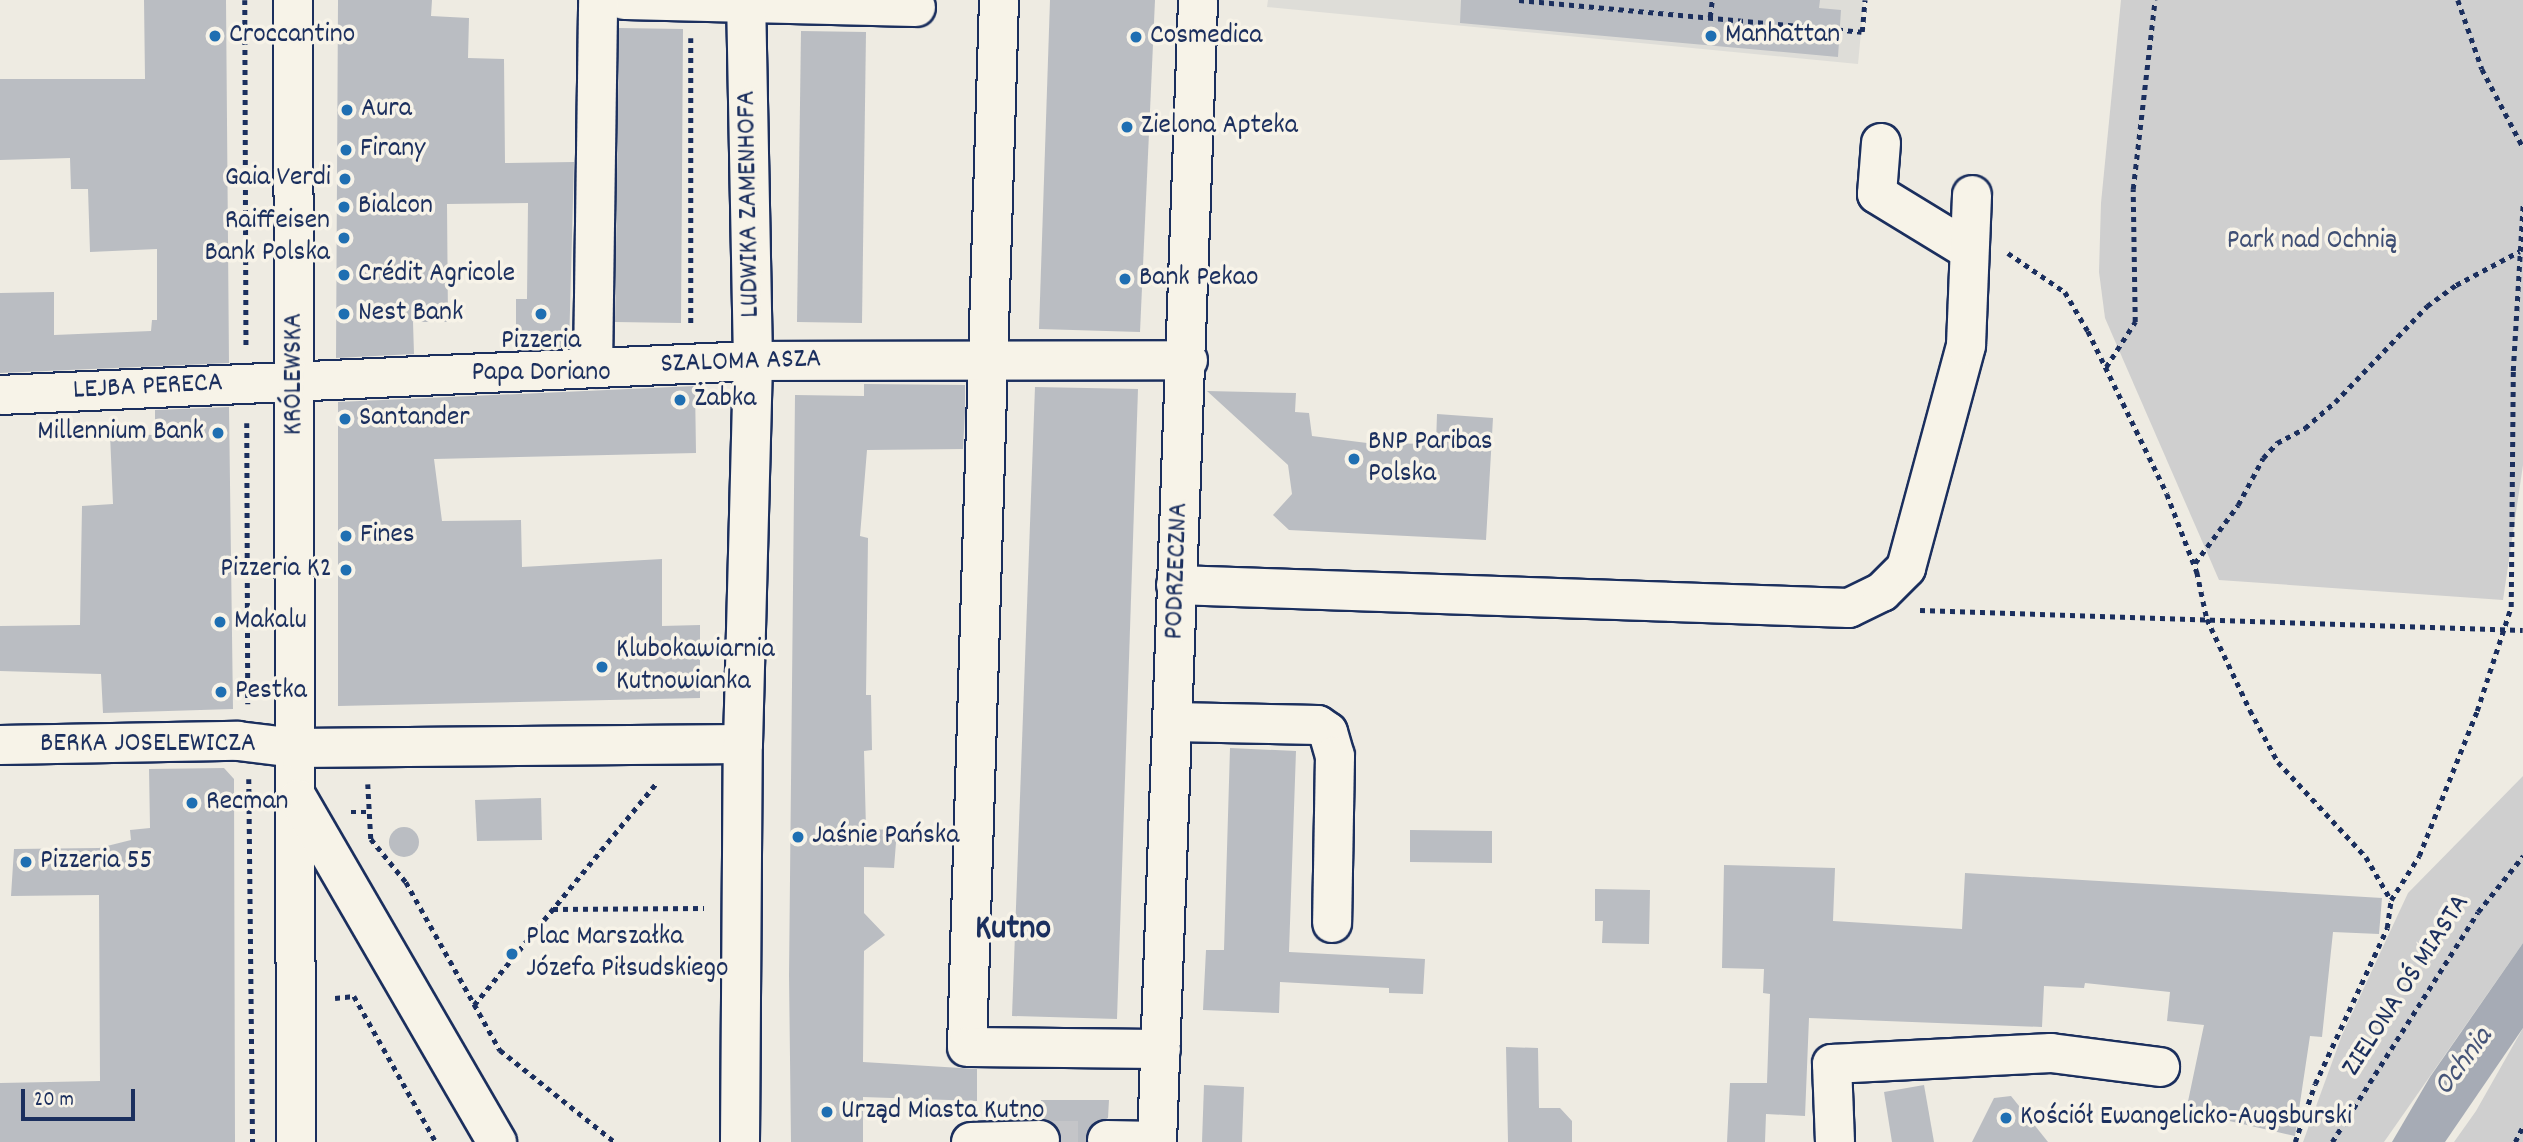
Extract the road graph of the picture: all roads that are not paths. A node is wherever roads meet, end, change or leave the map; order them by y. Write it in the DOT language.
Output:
graph roads {
  1 [pos="293,0"];
  2 [pos="598,0"];
  3 [pos="624,0"];
  4 [pos="999,0"];
  5 [pos="1198,0"];
  6 [pos="691,1"];
  7 [pos="746,1"];
  8 [pos="916,7"];
  9 [pos="1881,143"];
  10 [pos="989,359"];
  11 [pos="1188,360"];
  12 [pos="753,361"];
  13 [pos="593,368"];
  14 [pos="295,380"];
  15 [pos="0,395"];
  16 [pos="1176,585"];
  17 [pos="1173,722"];
  18 [pos="743,744"];
  19 [pos="0,745"];
  20 [pos="295,748"];
  21 [pos="296,795"];
  22 [pos="1332,923"];
  23 [pos="1161,1049"];
  24 [pos="2160,1067"];
  25 [pos="1040,1140"];
  26 [pos="1107,1140"];
  27 [pos="1157,1141"];
  28 [pos="296,1142"];
  29 [pos="497,1142"];
  30 [pos="740,1142"];
  31 [pos="971,1142"];
  32 [pos="1835,1142"];
  1 -- 14 [label="street, KRÓLEWSKA"];
  2 -- 13 [label="street"];
  3 -- 6 [label="street"];
  4 -- 10 [label="street"];
  5 -- 11 [label="street, PODRZECZNA"];
  6 -- 7 [label="street"];
  7 -- 8 [label="street"];
  7 -- 12 [label="street, LUDWIKA ZAMENHOFA"];
  9 -- 16 [label="street"];
  10 -- 11 [label="street, SZALOMA ASZA"];
  10 -- 12 [label="street, SZALOMA ASZA"];
  10 -- 23 [label="street"];
  11 -- 16 [label="street, PODRZECZNA"];
  12 -- 13 [label="street, SZALOMA ASZA"];
  12 -- 18 [label="street, LUDWIKA ZAMENHOFA"];
  13 -- 14 [label="street, SZALOMA ASZA"];
  14 -- 15 [label="street, LEJBA PERECA"];
  14 -- 20 [label="street, KRÓLEWSKA"];
  16 -- 17 [label="street, PODRZECZNA"];
  17 -- 22 [label="street"];
  17 -- 23 [label="street, PODRZECZNA"];
  18 -- 20 [label="street"];
  18 -- 30 [label="street"];
  19 -- 20 [label="street, BERKA JOSELEWICZA"];
  20 -- 21 [label="street"];
  21 -- 28 [label="street"];
  21 -- 29 [label="street"];
  23 -- 27 [label="street, PODRZECZNA"];
  24 -- 32 [label="street"];
  25 -- 31 [label="street"];
  26 -- 27 [label="street"];
}
